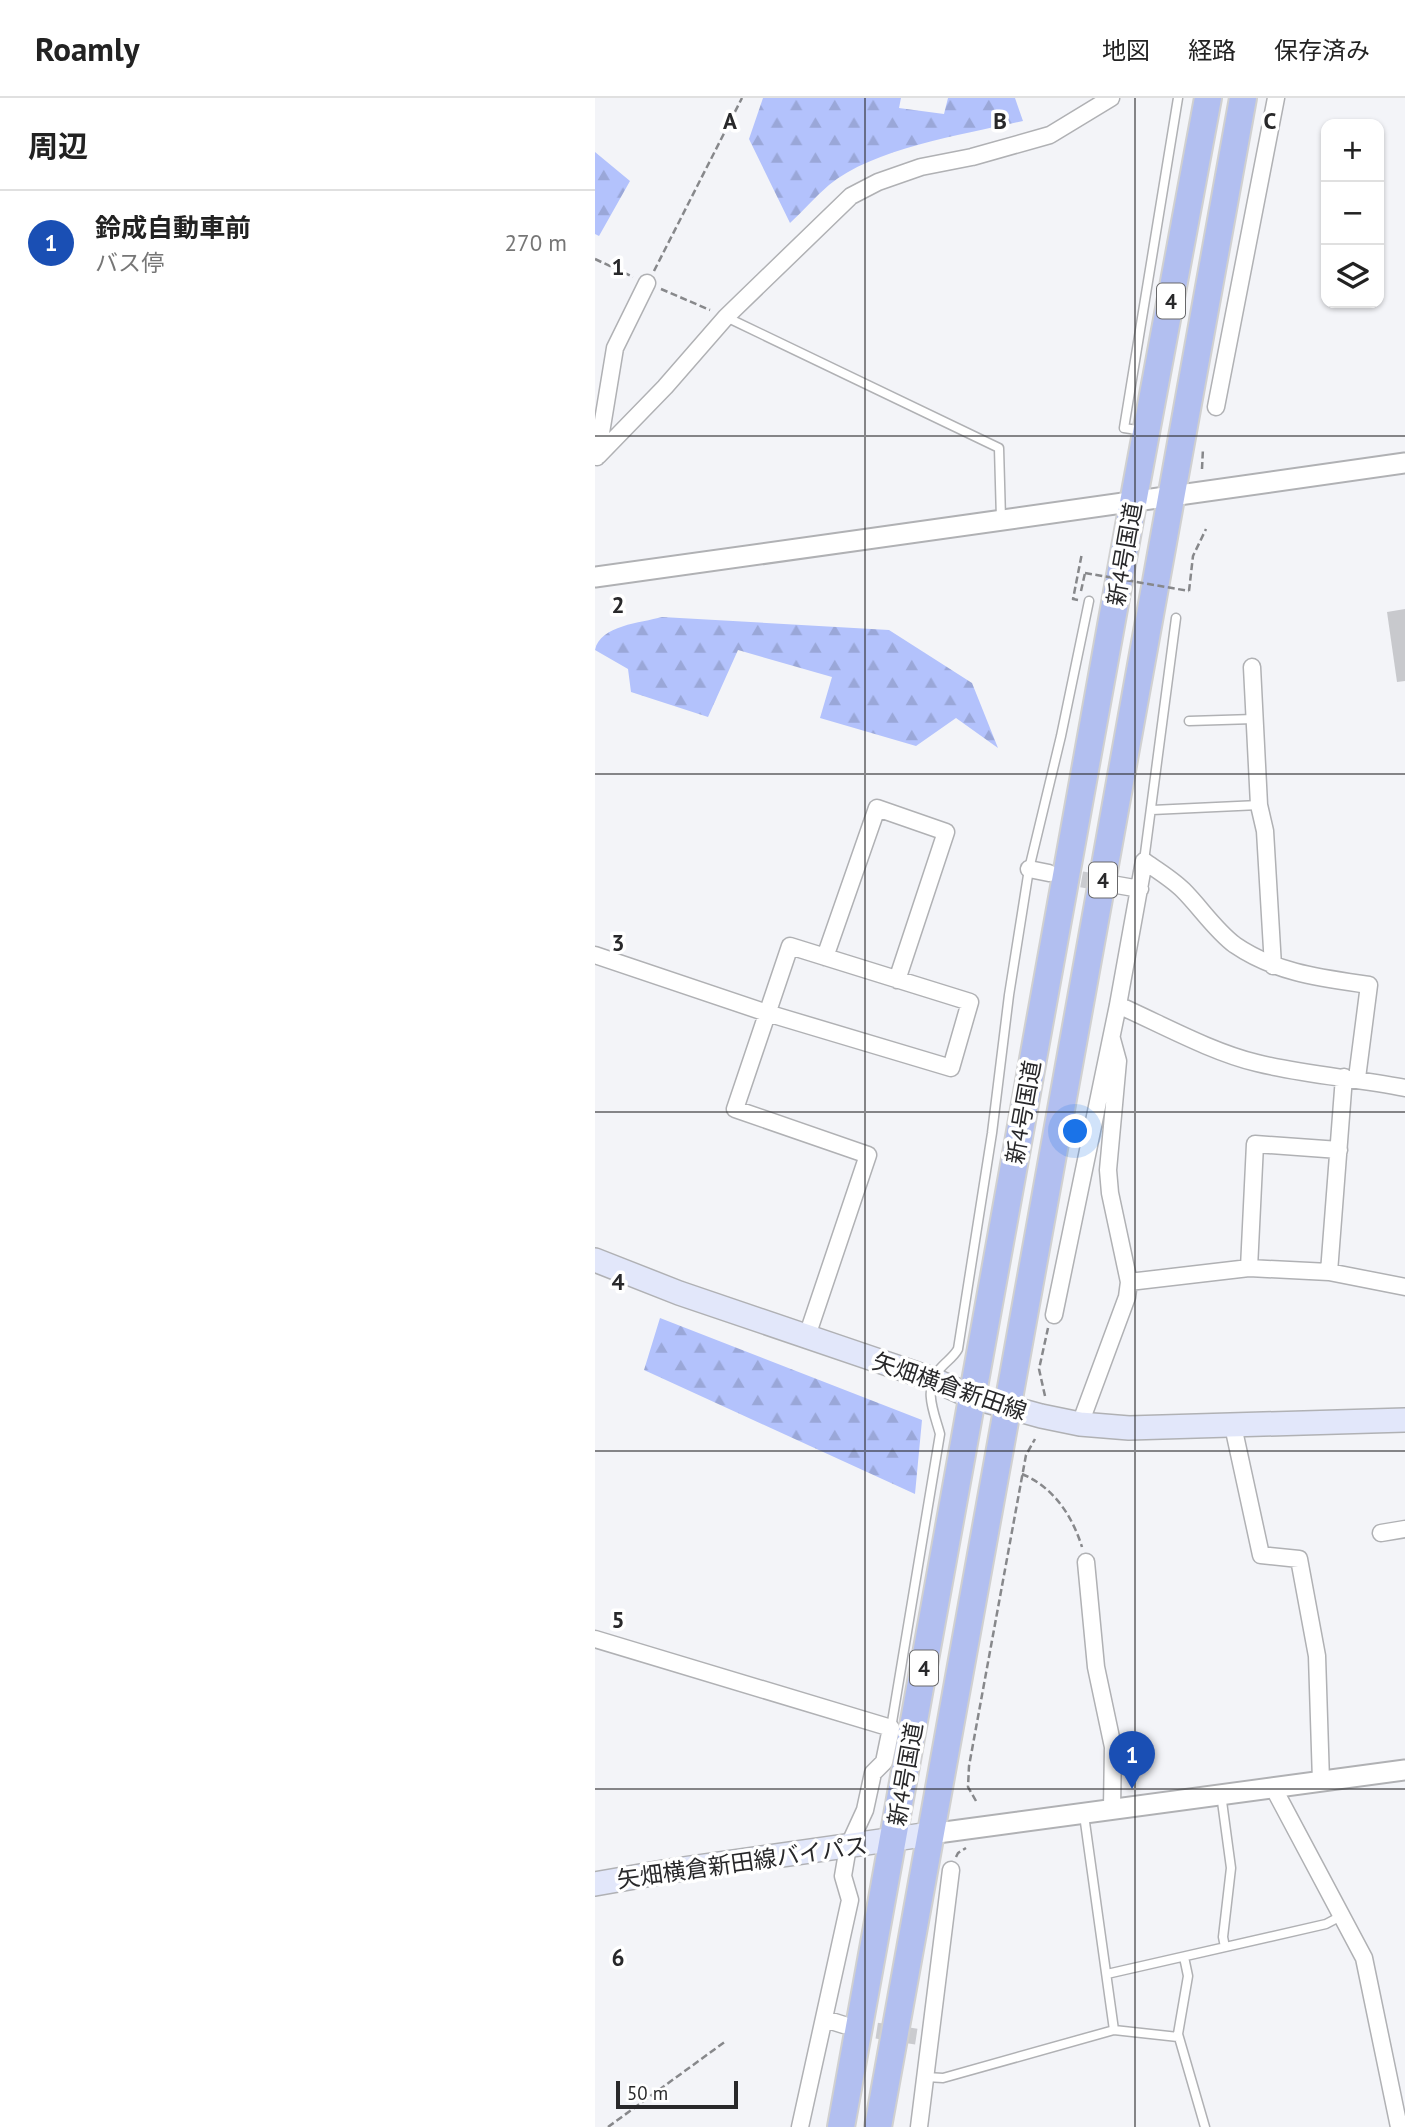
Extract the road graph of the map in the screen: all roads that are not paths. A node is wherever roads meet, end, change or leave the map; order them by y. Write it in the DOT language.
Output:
graph roads {
  1 [pos="1111,98"];
  2 [pos="1178,98"];
  3 [pos="1208,98"];
  4 [pos="1244,98"];
  5 [pos="1276,98"];
  6 [pos="647,283"];
  7 [pos="726,317"];
  8 [pos="1216,407"];
  9 [pos="1147,431"];
  10 [pos="596,459"];
  11 [pos="1405,463"];
  12 [pos="1172,498"];
  13 [pos="1133,503"];
  14 [pos="1001,519"];
  15 [pos="595,577"];
  16 [pos="1089,601"];
  17 [pos="1176,618"];
  18 [pos="1252,667"];
  19 [pos="1254,719"];
  20 [pos="1189,721"];
  21 [pos="1259,805"];
  22 [pos="1152,810"];
  23 [pos="1144,861"];
  24 [pos="1029,869"];
  25 [pos="1049,873"];
  26 [pos="1117,885"];
  27 [pos="1140,889"];
  28 [pos="595,955"];
  29 [pos="825,957"];
  30 [pos="1273,966"];
  31 [pos="897,980"];
  32 [pos="1118,1005"];
  33 [pos="767,1013"];
  34 [pos="1111,1036"];
  35 [pos="1351,1077"];
  36 [pos="1405,1088"];
  37 [pos="1339,1150"];
  38 [pos="595,1260"];
  39 [pos="1249,1268"];
  40 [pos="1329,1272"];
  41 [pos="1129,1282"];
  42 [pos="1405,1287"];
  43 [pos="1054,1315"];
  44 [pos="807,1336"];
  45 [pos="932,1379"];
  46 [pos="972,1397"];
  47 [pos="1008,1408"];
  48 [pos="1405,1419"];
  49 [pos="1080,1424"];
  50 [pos="1233,1426"];
  51 [pos="1405,1529"];
  52 [pos="1381,1533"];
  53 [pos="1086,1562"];
  54 [pos="595,1639"];
  55 [pos="891,1728"];
  56 [pos="1405,1770"];
  57 [pos="1321,1781"];
  58 [pos="1273,1787"];
  59 [pos="1221,1794"];
  60 [pos="1112,1808"];
  61 [pos="1084,1812"];
  62 [pos="930,1834"];
  63 [pos="893,1841"];
  64 [pos="848,1847"];
  65 [pos="951,1870"];
  66 [pos="595,1884"];
  67 [pos="1341,1916"];
  68 [pos="1225,1947"];
  69 [pos="1184,1957"];
  70 [pos="1107,1974"];
  71 [pos="825,2019"];
  72 [pos="844,2025"];
  73 [pos="1114,2030"];
  74 [pos="1178,2037"];
  75 [pos="926,2077"];
  76 [pos="1398,2090"];
  77 [pos="800,2127"];
  78 [pos="841,2127"];
  79 [pos="878,2127"];
  80 [pos="919,2127"];
  81 [pos="1205,2127"];
  82 [pos="1399,2127"];
  1 -- 7 [label="street"];
  2 -- 9 [label="lane"];
  3 -- 9 [label="highway, 新4号国道 / 4"];
  4 -- 12 [label="highway, 新4号国道 / 4"];
  5 -- 8 [label="street"];
  6 -- 10 [label="street"];
  7 -- 10 [label="street"];
  7 -- 14 [label="lane"];
  9 -- 13 [label="highway, 新4号国道 / 4"];
  11 -- 12 [label="street"];
  12 -- 13 [label="street"];
  12 -- 47 [label="highway, 新4号国道 / 4"];
  13 -- 14 [label="street"];
  13 -- 46 [label="highway, 新4号国道 / 4"];
  14 -- 15 [label="street"];
  16 -- 24 [label="lane"];
  17 -- 22 [label="lane"];
  18 -- 19 [label="street"];
  19 -- 20 [label="lane"];
  19 -- 21 [label="street"];
  21 -- 22 [label="lane"];
  21 -- 30 [label="street"];
  22 -- 23 [label="lane"];
  23 -- 27 [label="street"];
  23 -- 30 [label="street"];
  24 -- 25 [label="street"];
  24 -- 45 [label="lane"];
  26 -- 27 [label="street"];
  27 -- 32 [label="street"];
  28 -- 33 [label="street"];
  29 -- 31 [label="street"];
  29 -- 31 [label="street"];
  29 -- 33 [label="street"];
  30 -- 35 [label="street"];
  31 -- 33 [label="street"];
  32 -- 34 [label="street"];
  32 -- 35 [label="street"];
  33 -- 44 [label="street"];
  34 -- 41 [label="street"];
  34 -- 43 [label="street"];
  35 -- 36 [label="street"];
  35 -- 37 [label="street"];
  37 -- 39 [label="street"];
  37 -- 40 [label="street"];
  38 -- 44 [label="main road, 矢畑横倉新田線"];
  39 -- 40 [label="street"];
  39 -- 41 [label="street"];
  40 -- 42 [label="street"];
  41 -- 49 [label="street"];
  44 -- 45 [label="main road, 矢畑横倉新田線"];
  45 -- 46 [label="main road, 矢畑横倉新田線"];
  45 -- 55 [label="lane"];
  46 -- 47 [label="main road, 矢畑横倉新田線"];
  46 -- 63 [label="highway, 新4号国道 / 4"];
  47 -- 49 [label="main road, 矢畑横倉新田線"];
  47 -- 62 [label="highway, 新4号国道 / 4"];
  48 -- 50 [label="main road, 矢畑横倉新田線"];
  49 -- 50 [label="main road, 矢畑横倉新田線"];
  50 -- 57 [label="street"];
  51 -- 52 [label="street"];
  53 -- 60 [label="street"];
  54 -- 55 [label="street"];
  55 -- 64 [label="street"];
  56 -- 57 [label="street"];
  57 -- 58 [label="street"];
  58 -- 59 [label="street"];
  58 -- 67 [label="street"];
  59 -- 60 [label="street"];
  59 -- 68 [label="lane"];
  60 -- 61 [label="street"];
  61 -- 62 [label="street"];
  61 -- 70 [label="lane"];
  62 -- 63 [label="main road, 矢畑横倉新田線バイパス"];
  62 -- 79 [label="highway, 新4号国道 / 4"];
  63 -- 64 [label="main road, 矢畑横倉新田線バイパス"];
  63 -- 78 [label="highway, 新4号国道 / 4"];
  64 -- 66 [label="main road, 矢畑横倉新田線バイパス"];
  64 -- 71 [label="street"];
  65 -- 75 [label="street"];
  67 -- 68 [label="lane"];
  67 -- 76 [label="street"];
  68 -- 69 [label="lane"];
  69 -- 70 [label="lane"];
  69 -- 74 [label="lane"];
  70 -- 73 [label="lane"];
  71 -- 72 [label="street"];
  71 -- 77 [label="street"];
  73 -- 74 [label="lane"];
  73 -- 75 [label="lane"];
  74 -- 81 [label="lane"];
  75 -- 80 [label="street"];
  76 -- 82 [label="street"];
}
